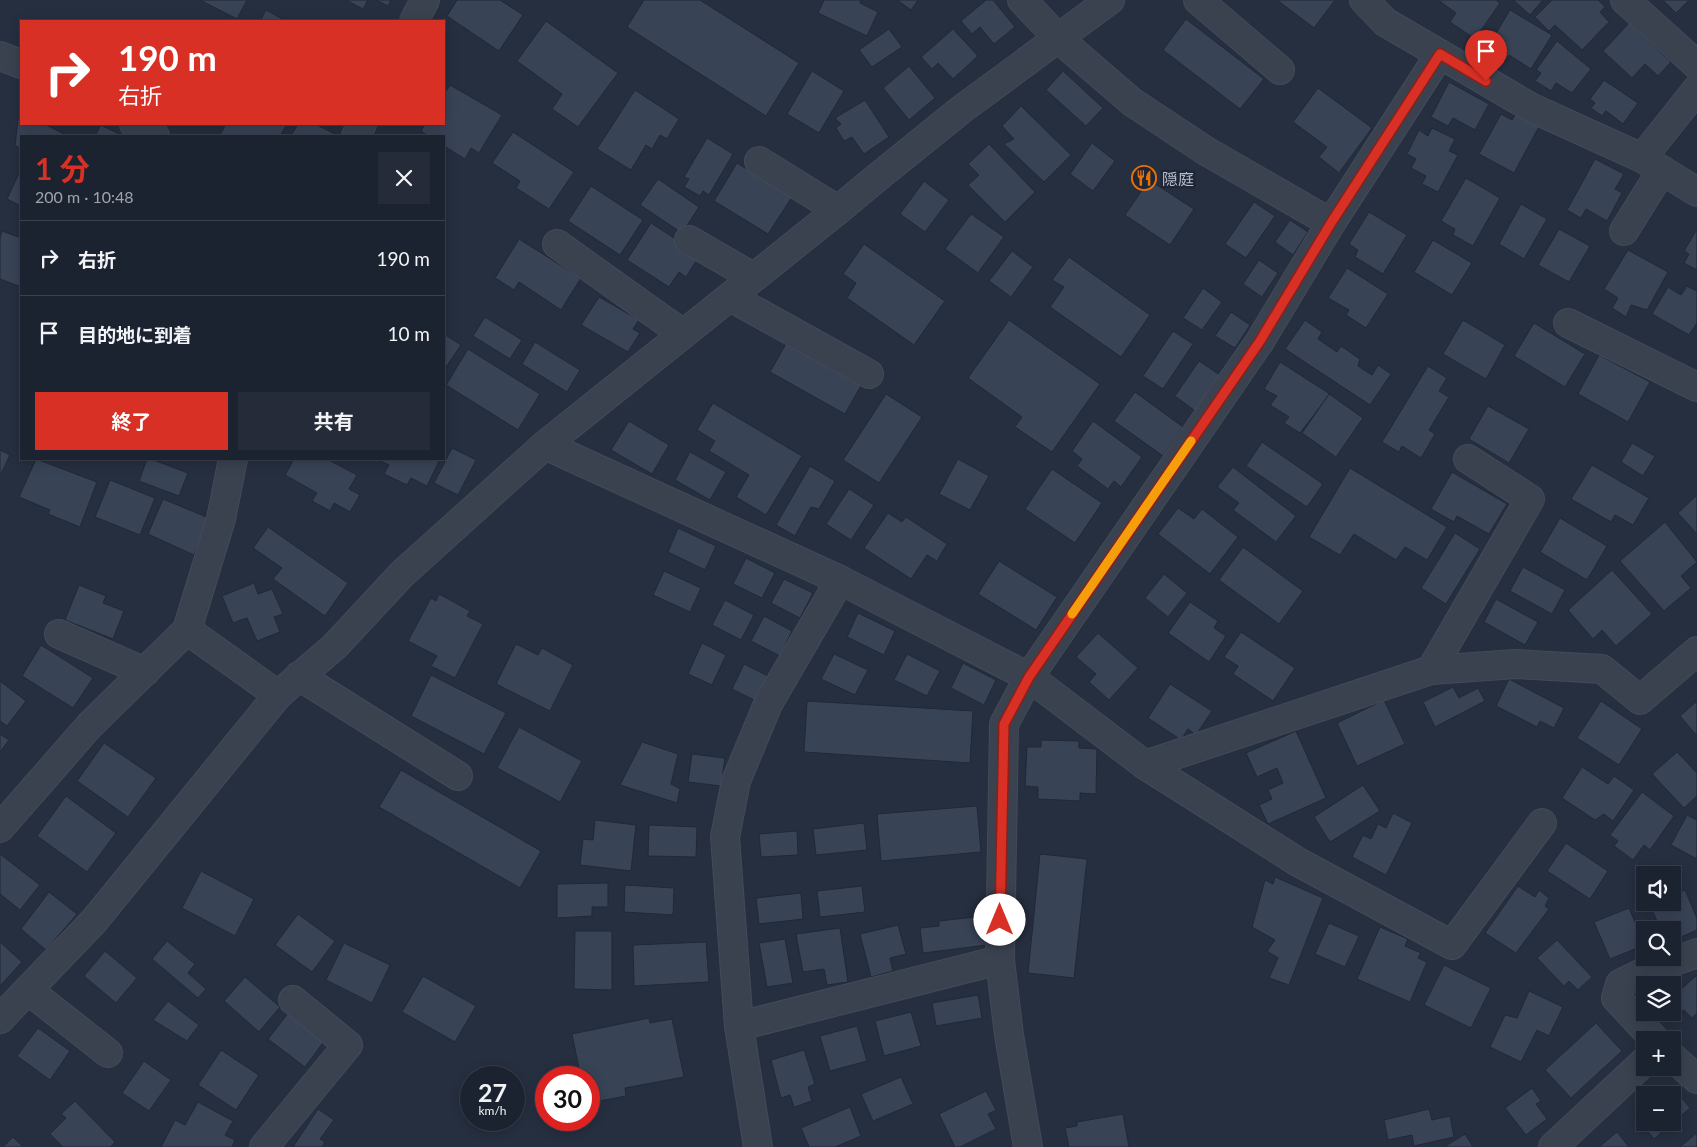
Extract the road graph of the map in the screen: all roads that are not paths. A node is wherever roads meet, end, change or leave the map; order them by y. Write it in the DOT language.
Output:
graph roads {
  1 [pos="425,0"];
  2 [pos="1022,0"];
  3 [pos="1110,0"];
  4 [pos="1198,0"];
  5 [pos="1364,0"];
  6 [pos="1625,0"];
  7 [pos="415,20"];
  8 [pos="1058,38"];
  9 [pos="1440,54"];
  10 [pos="0,56"];
  11 [pos="20,64"];
  12 [pos="1697,65"];
  13 [pos="1280,70"];
  14 [pos="1697,89"];
  15 [pos="136,125"];
  16 [pos="153,135"];
  17 [pos="759,161"];
  18 [pos="1652,164"];
  19 [pos="1697,192"];
  20 [pos="838,210"];
  21 [pos="1331,223"];
  22 [pos="1624,231"];
  23 [pos="689,240"];
  24 [pos="557,244"];
  25 [pos="753,278"];
  26 [pos="730,298"];
  27 [pos="1568,323"];
  28 [pos="683,334"];
  29 [pos="869,374"];
  30 [pos="1697,387"];
  31 [pos="545,445"];
  32 [pos="1468,459"];
  33 [pos="233,460"];
  34 [pos="840,580"];
  35 [pos="187,630"];
  36 [pos="59,634"];
  37 [pos="1697,651"];
  38 [pos="1432,670"];
  39 [pos="145,672"];
  40 [pos="299,676"];
  41 [pos="1029,677"];
  42 [pos="278,695"];
  43 [pos="1145,765"];
  44 [pos="458,776"];
  45 [pos="1542,823"];
  46 [pos="0,828"];
  47 [pos="1697,953"];
  48 [pos="1000,960"];
  49 [pos="28,990"];
  50 [pos="292,1000"];
  51 [pos="0,1019"];
  52 [pos="738,1026"];
  53 [pos="1647,1031"];
  54 [pos="108,1052"];
  55 [pos="1681,1065"];
  56 [pos="1636,1069"];
  57 [pos="1697,1079"];
  58 [pos="264,1147"];
  59 [pos="758,1147"];
  60 [pos="1028,1147"];
  61 [pos="1553,1147"];
  1 -- 7 [label="street"];
  2 -- 8 [label="street"];
  3 -- 8 [label="street"];
  4 -- 13 [label="street"];
  5 -- 9 [label="street"];
  6 -- 12 [label="street"];
  8 -- 20 [label="street"];
  8 -- 21 [label="street"];
  9 -- 18 [label="street"];
  9 -- 21 [label="street"];
  10 -- 11 [label="street"];
  14 -- 18 [label="street"];
  15 -- 16 [label="street"];
  17 -- 20 [label="street"];
  18 -- 19 [label="street"];
  18 -- 22 [label="street"];
  20 -- 25 [label="street"];
  21 -- 41 [label="street"];
  23 -- 25 [label="street"];
  24 -- 28 [label="street"];
  25 -- 26 [label="street"];
  26 -- 28 [label="street"];
  26 -- 29 [label="street"];
  27 -- 30 [label="street"];
  28 -- 31 [label="street"];
  31 -- 34 [label="street"];
  31 -- 40 [label="street"];
  32 -- 38 [label="street"];
  33 -- 35 [label="street"];
  34 -- 41 [label="street"];
  34 -- 52 [label="street"];
  35 -- 39 [label="street"];
  35 -- 42 [label="street"];
  36 -- 39 [label="street"];
  37 -- 38 [label="street"];
  38 -- 43 [label="street"];
  39 -- 46 [label="street"];
  40 -- 42 [label="street"];
  40 -- 44 [label="street"];
  41 -- 43 [label="street"];
  41 -- 48 [label="street"];
  42 -- 49 [label="street"];
  43 -- 45 [label="street"];
  47 -- 53 [label="street"];
  48 -- 52 [label="street"];
  48 -- 60 [label="street"];
  49 -- 51 [label="street"];
  49 -- 54 [label="street"];
  50 -- 58 [label="street"];
  52 -- 59 [label="street"];
  55 -- 57 [label="street"];
  56 -- 61 [label="street"];
}
